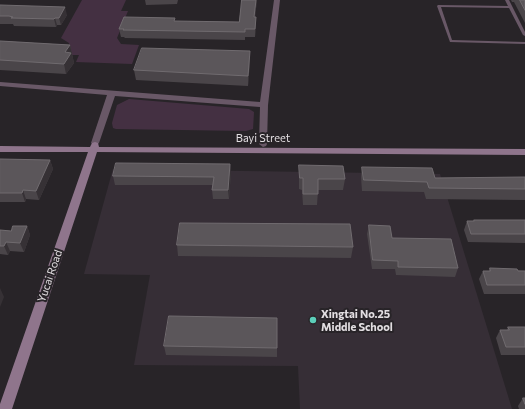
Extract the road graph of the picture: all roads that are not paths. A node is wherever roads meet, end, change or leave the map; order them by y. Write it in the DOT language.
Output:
graph roads {
  1 [pos="277,0"];
  2 [pos="507,0"];
  3 [pos="511,7"];
  4 [pos="525,35"];
  5 [pos="525,43"];
  6 [pos="0,84"];
  7 [pos="112,93"];
  8 [pos="264,105"];
  9 [pos="0,142"];
  10 [pos="263,144"];
  11 [pos="525,145"];
  12 [pos="94,146"];
  13 [pos="0,149"];
  14 [pos="525,152"];
  15 [pos="5,409"];
  1 -- 8 [label="street"];
  2 -- 3 [label="lane"];
  3 -- 4 [label="lane"];
  3 -- 5 [label="lane"];
  6 -- 7 [label="street"];
  7 -- 8 [label="street"];
  7 -- 12 [label="street"];
  8 -- 10 [label="street"];
  9 -- 12 [label="street, Bayi Street"];
  10 -- 11 [label="street, Bayi Street"];
  10 -- 12 [label="street, Bayi Street"];
  12 -- 13 [label="street, Bayi Street"];
  12 -- 14 [label="street, Bayi Street"];
  12 -- 15 [label="street, Yucai Road"];
}
